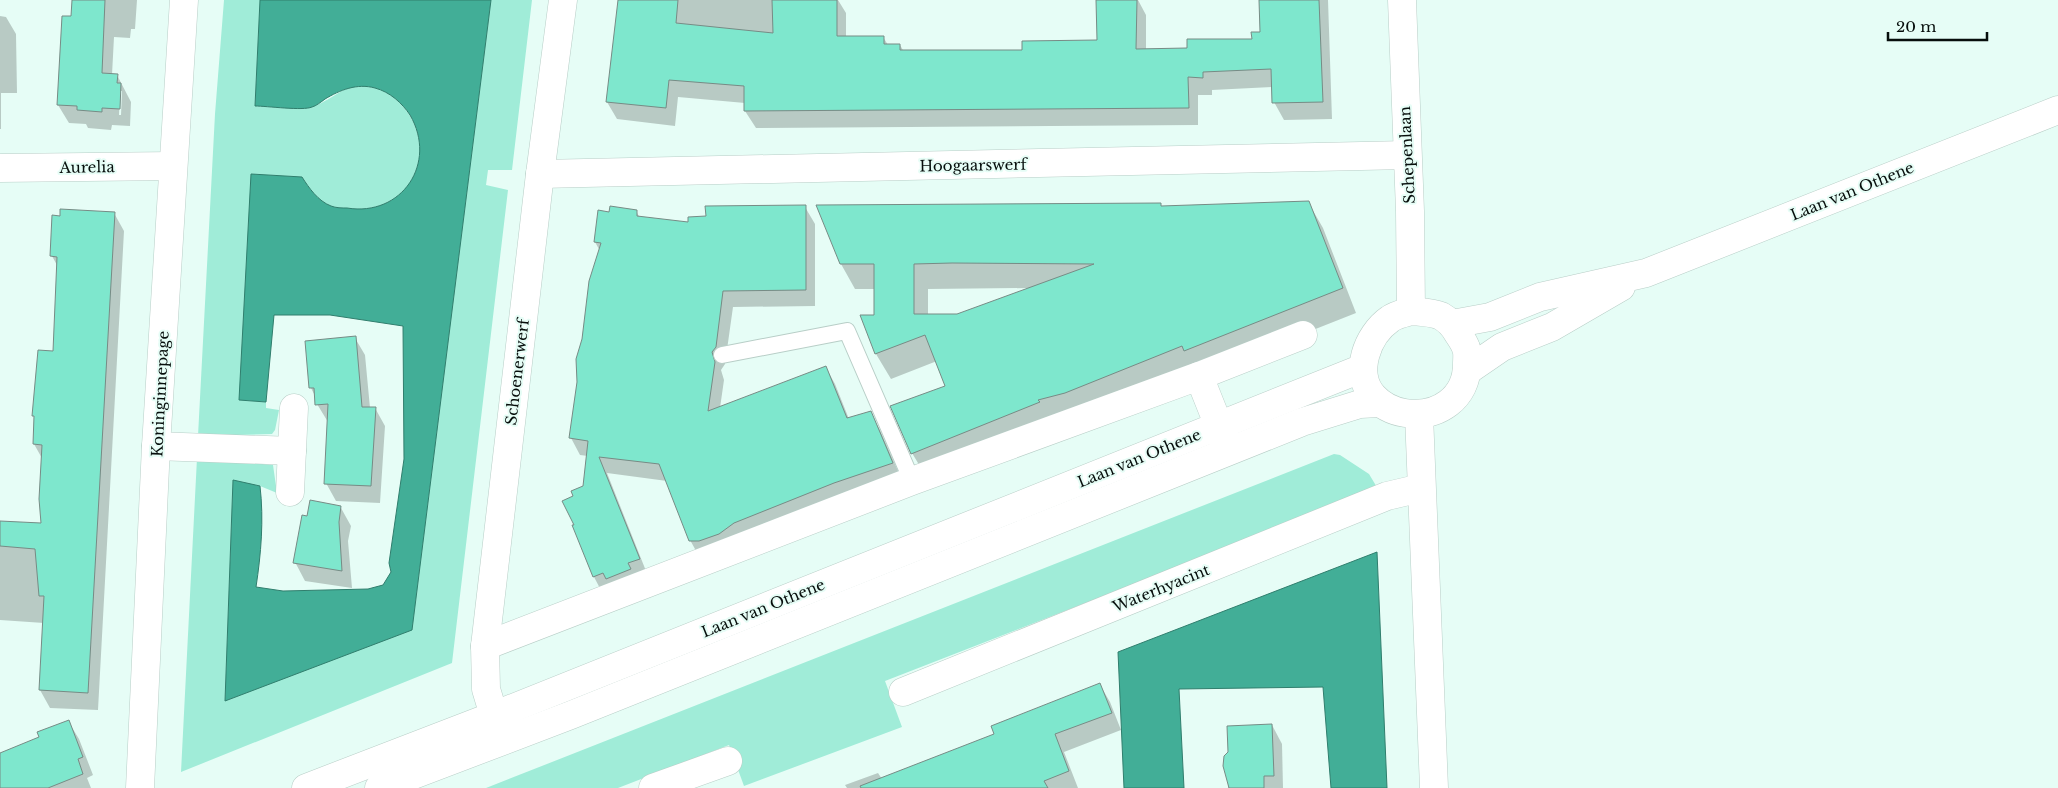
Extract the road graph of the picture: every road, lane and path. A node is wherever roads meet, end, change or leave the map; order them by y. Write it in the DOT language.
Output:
graph roads {
  1 [pos="184,0"];
  2 [pos="563,0"];
  3 [pos="1402,0"];
  4 [pos="2058,110"];
  5 [pos="1406,155"];
  6 [pos="173,166"];
  7 [pos="0,168"];
  8 [pos="540,174"];
  9 [pos="1646,273"];
  10 [pos="1411,311"];
  11 [pos="1452,324"];
  12 [pos="1303,335"];
  13 [pos="722,356"];
  14 [pos="1363,368"];
  15 [pos="1467,371"];
  16 [pos="1199,376"];
  17 [pos="1378,403"];
  18 [pos="294,408"];
  19 [pos="1419,415"];
  20 [pos="1219,426"];
  21 [pos="156,446"];
  22 [pos="292,451"];
  23 [pos="1229,451"];
  24 [pos="912,481"];
  25 [pos="1421,488"];
  26 [pos="290,492"];
  27 [pos="485,646"];
  28 [pos="903,692"];
  29 [pos="492,716"];
  30 [pos="502,742"];
  31 [pos="418,744"];
  32 [pos="728,761"];
  33 [pos="422,780"];
  34 [pos="138,787"];
  35 [pos="306,788"];
  36 [pos="379,788"];
  37 [pos="653,788"];
  38 [pos="1434,788"];
  1 -- 6 [label="street, Koninginnepage"];
  2 -- 8 [label="street, Schoenerwerf"];
  3 -- 5 [label="street, Schepenlaan"];
  4 -- 9 [label="street, Laan van Othene"];
  5 -- 8 [label="street, Hoogaarswerf"];
  5 -- 10 [label="street, Schepenlaan"];
  6 -- 7 [label="street, Aurelia"];
  6 -- 21 [label="street, Koninginnepage"];
  8 -- 27 [label="street, Schoenerwerf"];
  9 -- 11 [label="street, Laan van Othene"];
  9 -- 15 [label="street, Laan van Othene"];
  10 -- 11 [label="street"];
  10 -- 14 [label="street"];
  11 -- 15 [label="street"];
  12 -- 16 [label="street"];
  13 -- 24 [label="lane"];
  14 -- 17 [label="street"];
  14 -- 20 [label="street, Laan van Othene"];
  15 -- 19 [label="street"];
  16 -- 20 [label="street, Laan van Othene"];
  16 -- 24 [label="street"];
  17 -- 19 [label="street"];
  17 -- 23 [label="street, Laan van Othene"];
  18 -- 22 [label="street"];
  19 -- 25 [label="street"];
  20 -- 23 [label="street, Laan van Othene"];
  20 -- 29 [label="street, Laan van Othene"];
  21 -- 22 [label="street"];
  21 -- 34 [label="street, Koninginnepage"];
  22 -- 26 [label="street"];
  23 -- 30 [label="street, Laan van Othene"];
  24 -- 27 [label="street"];
  25 -- 28 [label="street, Waterhyacint"];
  25 -- 38 [label="street"];
  27 -- 29 [label="street, Schoenerwerf"];
  29 -- 30 [label="street, Schoenerwerf"];
  29 -- 31 [label="street, Laan van Othene"];
  30 -- 33 [label="street, Laan van Othene"];
  31 -- 33 [label="street"];
  31 -- 35 [label="street, Laan van Othene"];
  32 -- 37 [label="street"];
  33 -- 36 [label="street, Laan van Othene"];
}
